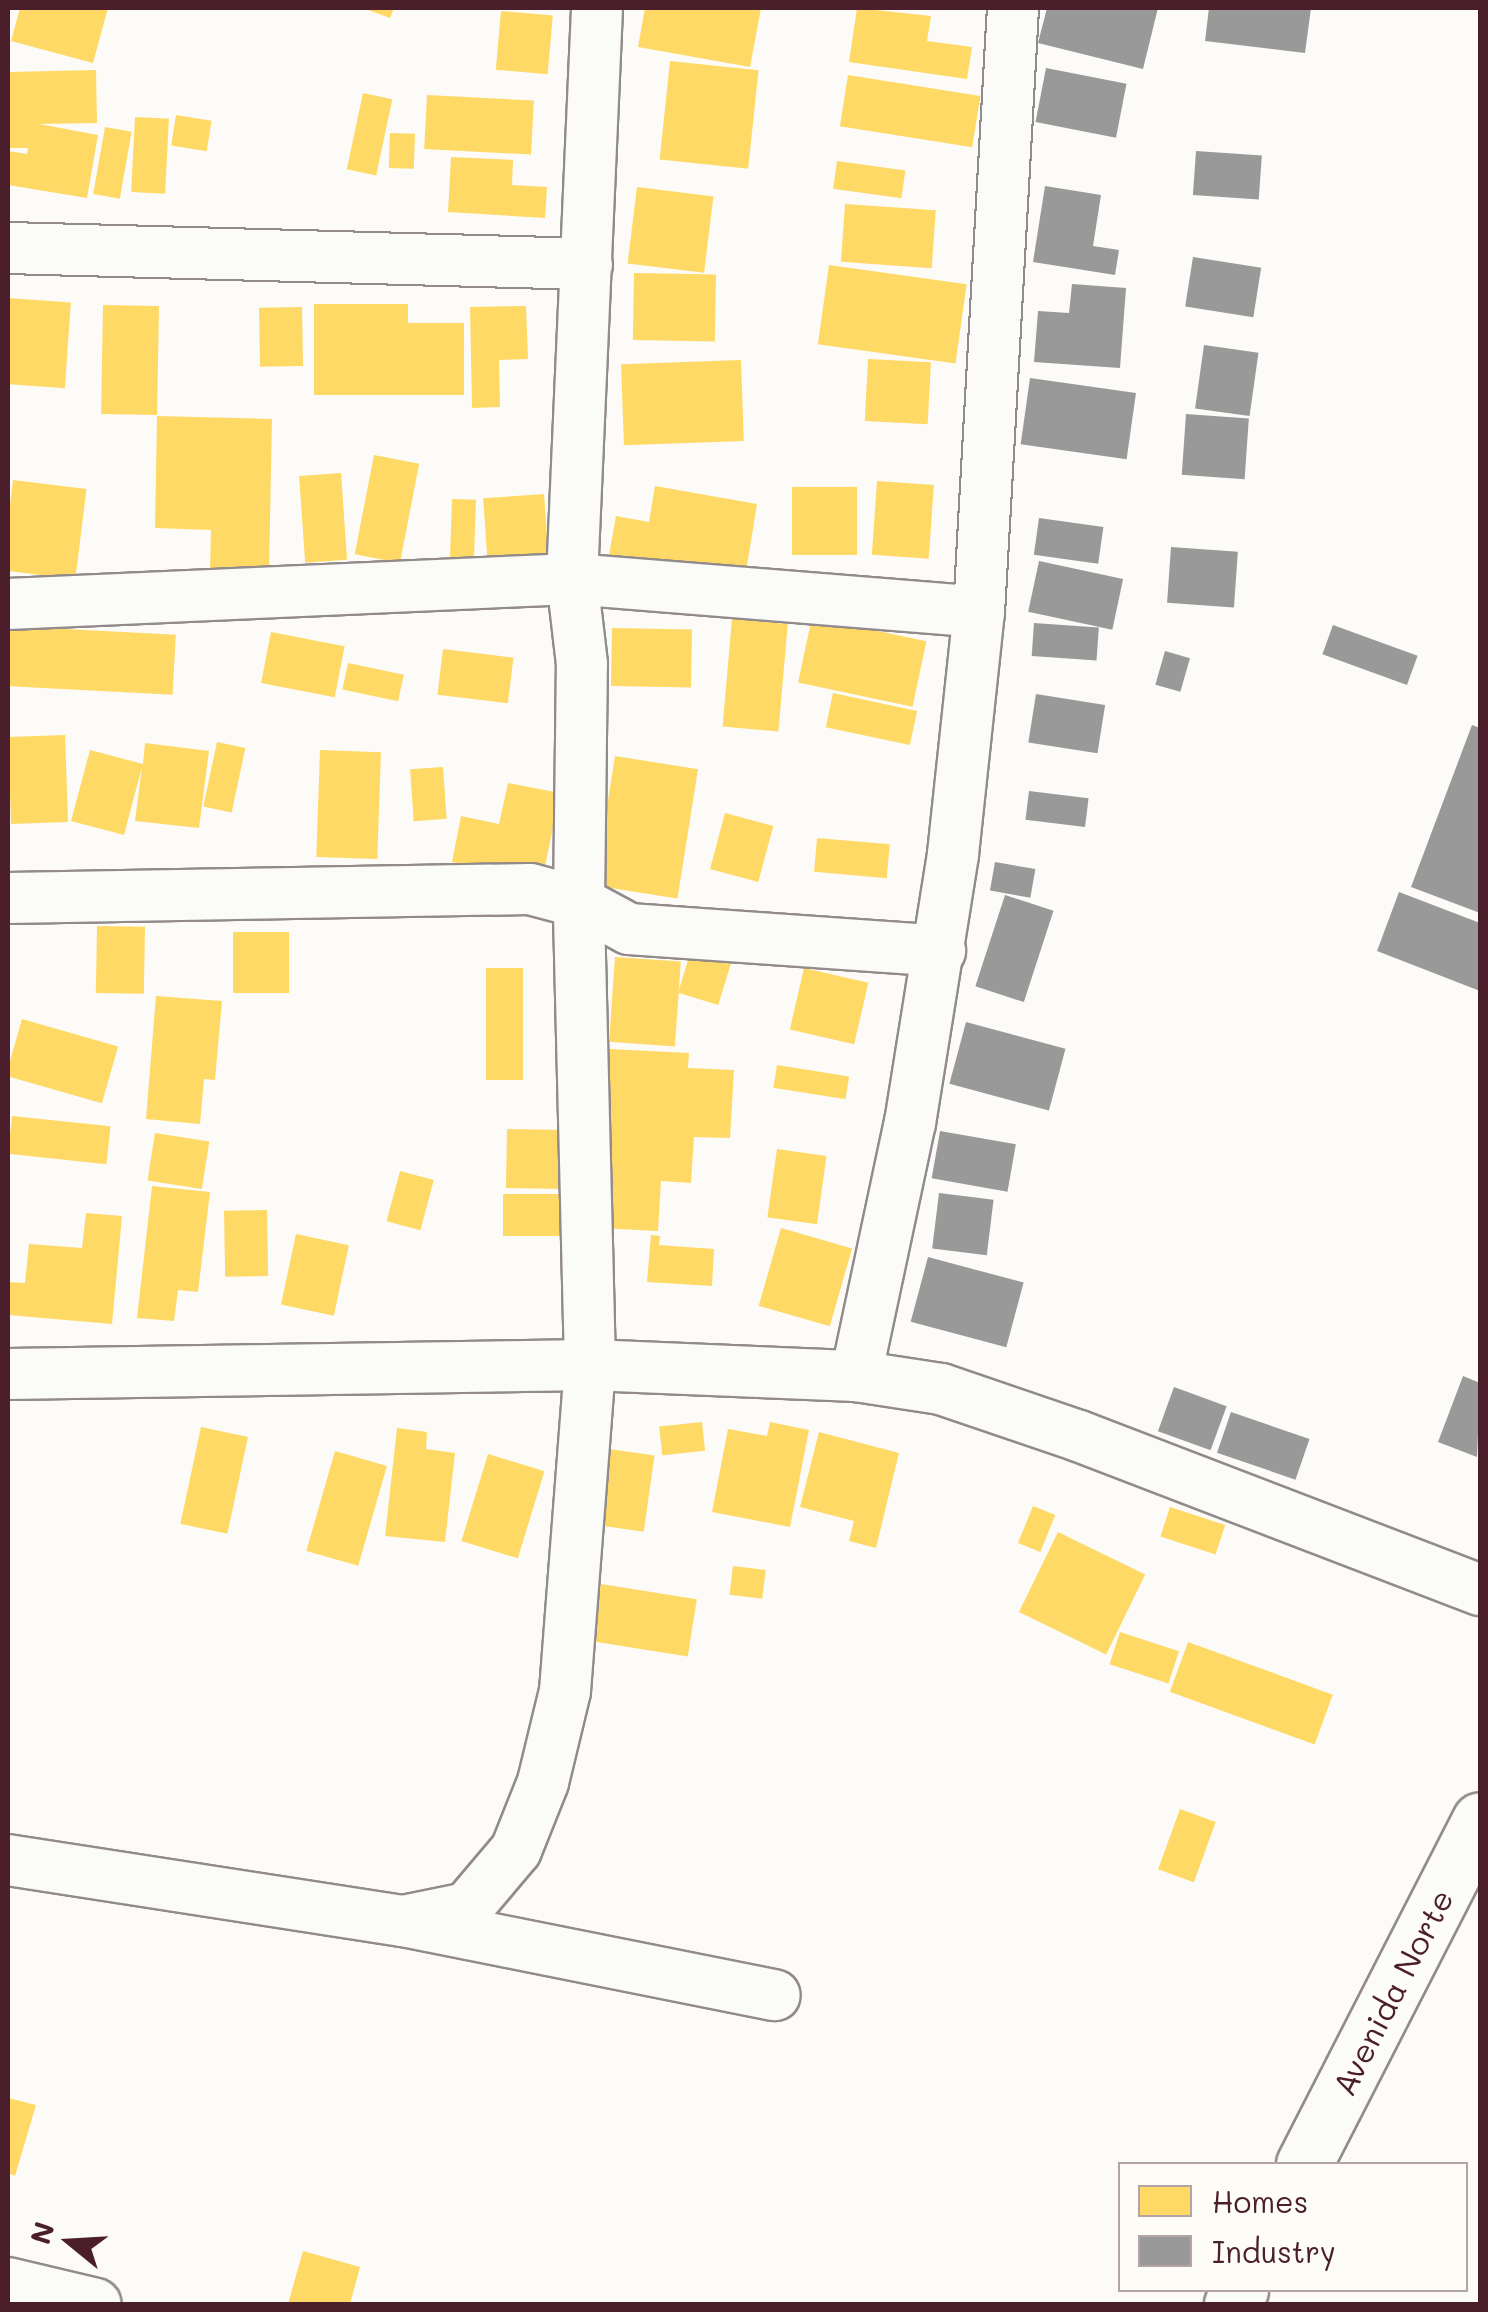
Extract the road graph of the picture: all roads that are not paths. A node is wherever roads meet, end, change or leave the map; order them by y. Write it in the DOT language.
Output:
graph roads {
  1 [pos="597,8"];
  2 [pos="1013,8"];
  3 [pos="8,248"];
  4 [pos="587,264"];
  5 [pos="572,579"];
  6 [pos="8,604"];
  7 [pos="980,612"];
  8 [pos="8,898"];
  9 [pos="579,902"];
  10 [pos="940,952"];
  11 [pos="590,1365"];
  12 [pos="8,1374"];
  13 [pos="856,1376"];
  14 [pos="1480,1590"];
  15 [pos="1480,1820"];
  16 [pos="8,1860"];
  17 [pos="403,1921"];
  18 [pos="774,1995"];
  19 [pos="1305,2162"];
  20 [pos="8,2283"];
  21 [pos="96,2304"];
  1 -- 4 [label="street"];
  2 -- 7 [label="street"];
  3 -- 4 [label="street"];
  4 -- 5 [label="street"];
  5 -- 6 [label="street"];
  5 -- 7 [label="street"];
  5 -- 9 [label="street"];
  7 -- 10 [label="street"];
  8 -- 9 [label="street"];
  9 -- 10 [label="street"];
  9 -- 11 [label="street"];
  10 -- 13 [label="street"];
  11 -- 12 [label="street"];
  11 -- 13 [label="street"];
  11 -- 17 [label="street"];
  13 -- 14 [label="street"];
  15 -- 19 [label="highway, Avenida Norte"];
  16 -- 17 [label="street"];
  17 -- 18 [label="street"];
  20 -- 21 [label="street"];
}
